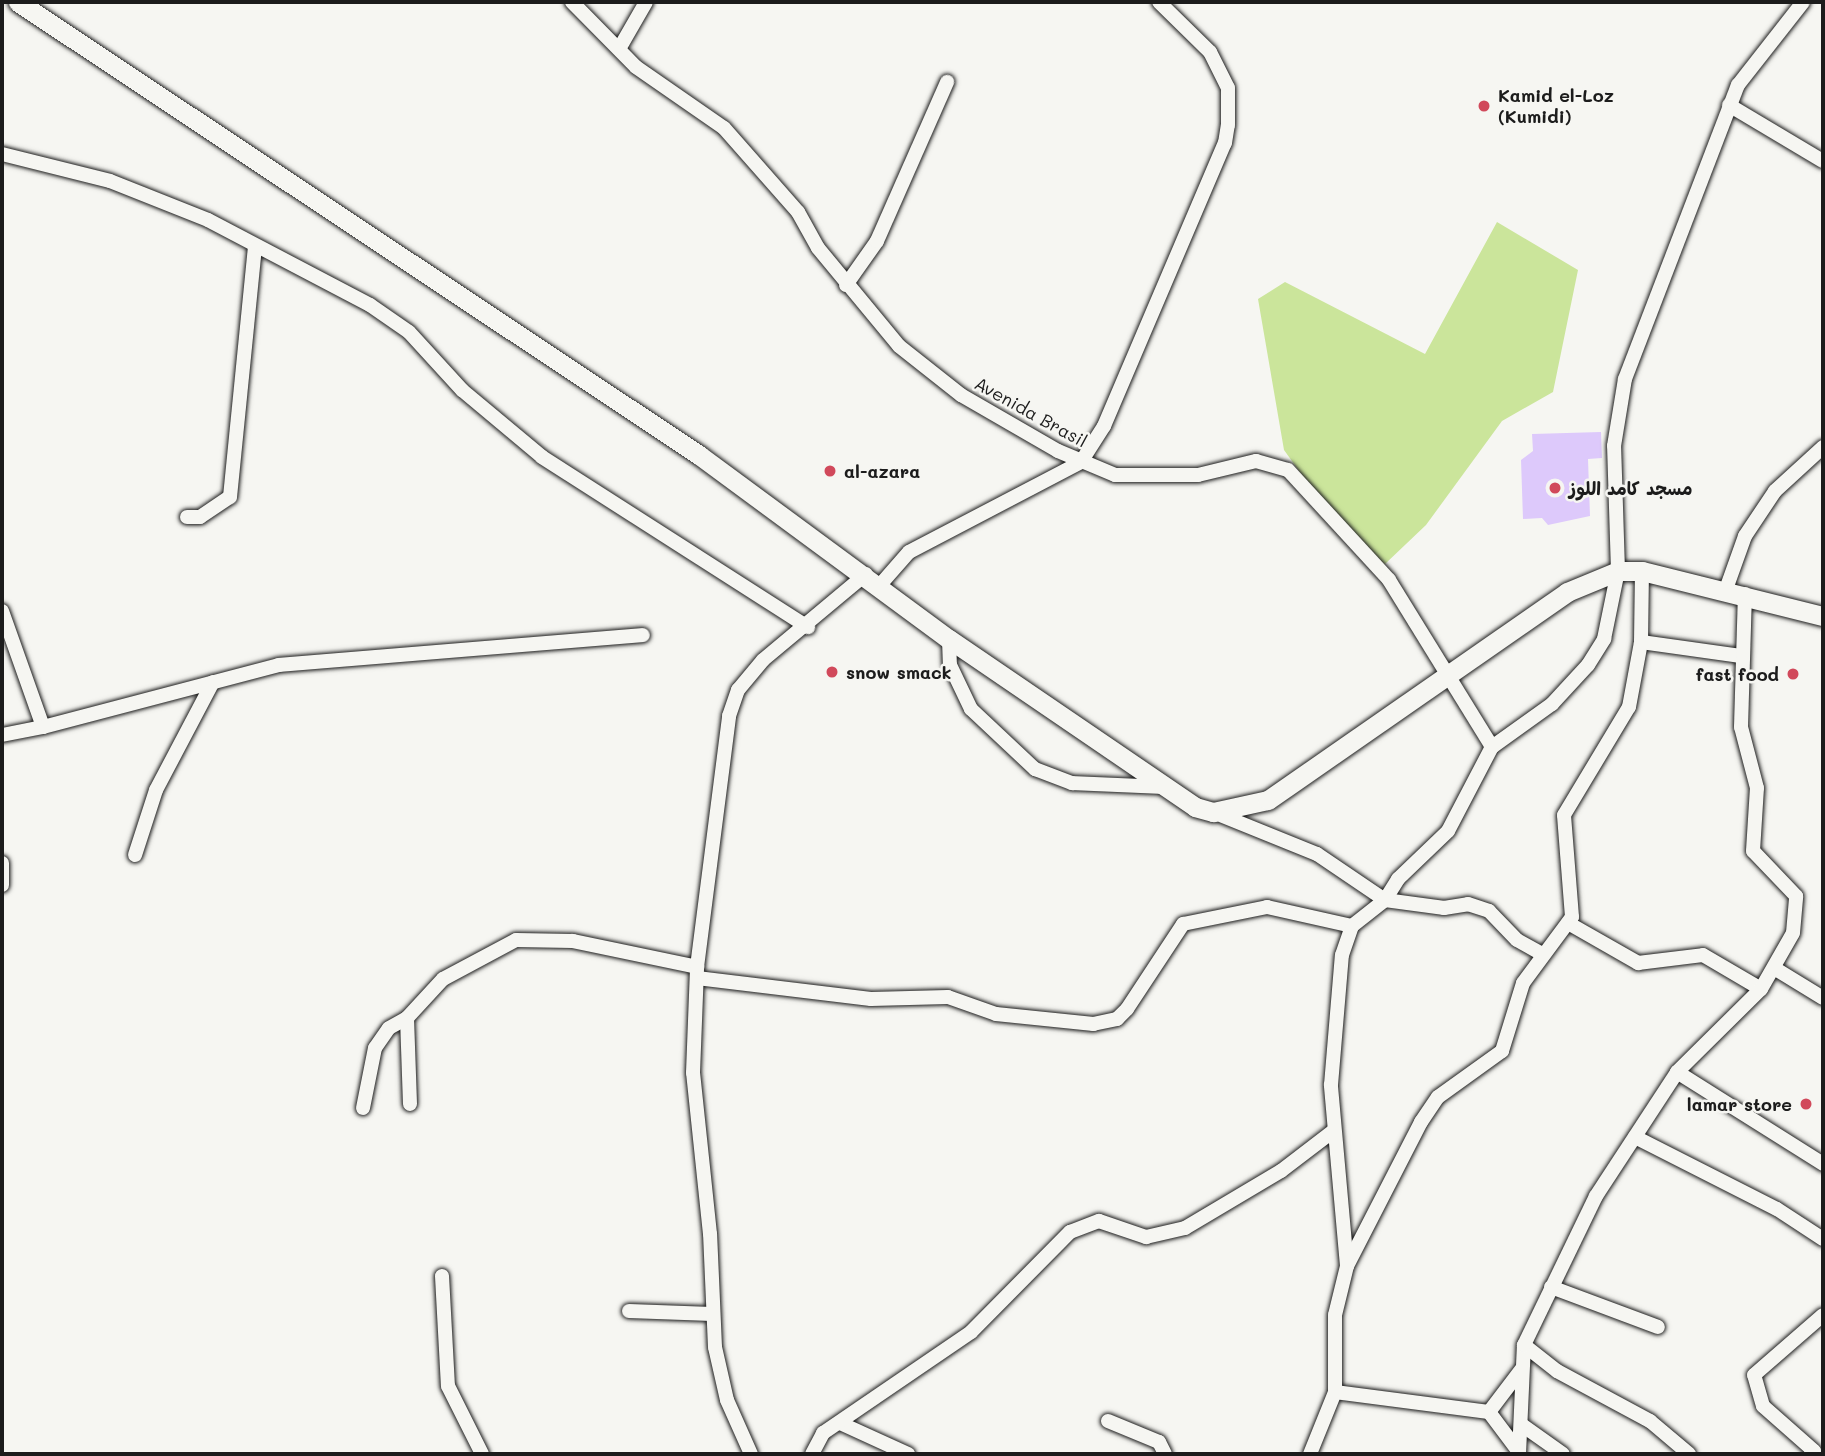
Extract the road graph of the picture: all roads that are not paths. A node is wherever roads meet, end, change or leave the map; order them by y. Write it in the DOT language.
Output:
graph roads {
  1 [pos="18,2"];
  2 [pos="572,2"];
  3 [pos="646,2"];
  4 [pos="1159,2"];
  5 [pos="1803,2"];
  6 [pos="39,8"];
  7 [pos="619,49"];
  8 [pos="947,82"];
  9 [pos="1729,105"];
  10 [pos="2,154"];
  11 [pos="1823,161"];
  12 [pos="255,247"];
  13 [pos="846,285"];
  14 [pos="1823,447"];
  15 [pos="1081,462"];
  16 [pos="187,517"];
  17 [pos="1618,571"];
  18 [pos="1642,571"];
  19 [pos="873,580"];
  20 [pos="1725,592"];
  21 [pos="1745,594"];
  22 [pos="2,611"];
  23 [pos="1823,616"];
  24 [pos="808,627"];
  25 [pos="643,635"];
  26 [pos="949,639"];
  27 [pos="1641,642"];
  28 [pos="1741,656"];
  29 [pos="1448,674"];
  30 [pos="213,682"];
  31 [pos="43,727"];
  32 [pos="2,736"];
  33 [pos="1492,747"];
  34 [pos="1163,787"];
  35 [pos="1213,812"];
  36 [pos="135,855"];
  37 [pos="2,863"];
  38 [pos="2,885"];
  39 [pos="1385,900"];
  40 [pos="1569,923"];
  41 [pos="1352,926"];
  42 [pos="1542,954"];
  43 [pos="1774,968"];
  44 [pos="697,973"];
  45 [pos="1760,989"];
  46 [pos="1823,998"];
  47 [pos="407,1018"];
  48 [pos="1677,1072"];
  49 [pos="410,1104"];
  50 [pos="363,1108"];
  51 [pos="1332,1132"];
  52 [pos="1635,1137"];
  53 [pos="1823,1164"];
  54 [pos="1823,1239"];
  55 [pos="1347,1266"];
  56 [pos="442,1276"];
  57 [pos="1551,1287"];
  58 [pos="629,1311"];
  59 [pos="712,1314"];
  60 [pos="1823,1315"];
  61 [pos="1658,1327"];
  62 [pos="1524,1345"];
  63 [pos="1521,1370"];
  64 [pos="1335,1392"];
  65 [pos="1489,1412"];
  66 [pos="1108,1421"];
  67 [pos="840,1423"];
  68 [pos="1522,1425"];
  69 [pos="1519,1453"];
  70 [pos="1815,1453"];
  71 [pos="482,1454"];
  72 [pos="751,1454"];
  73 [pos="812,1454"];
  74 [pos="908,1454"];
  75 [pos="1165,1454"];
  76 [pos="1310,1454"];
  77 [pos="1563,1454"];
  78 [pos="1689,1454"];
  1 -- 6 [label="main road"];
  2 -- 7 [label="street, Avenida Brasil"];
  3 -- 7 [label="street"];
  4 -- 15 [label="street"];
  5 -- 9 [label="street"];
  6 -- 19 [label="main road"];
  7 -- 13 [label="street, Avenida Brasil"];
  8 -- 13 [label="street"];
  9 -- 11 [label="street"];
  9 -- 17 [label="street"];
  10 -- 12 [label="street"];
  12 -- 16 [label="street"];
  12 -- 24 [label="street"];
  13 -- 15 [label="street, Avenida Brasil"];
  14 -- 20 [label="street"];
  15 -- 19 [label="street"];
  15 -- 29 [label="street, Avenida Brasil"];
  17 -- 18 [label="main road"];
  17 -- 29 [label="main road"];
  17 -- 33 [label="street"];
  18 -- 20 [label="main road"];
  18 -- 27 [label="street"];
  19 -- 24 [label="street"];
  19 -- 26 [label="main road"];
  20 -- 21 [label="main road"];
  21 -- 23 [label="main road"];
  21 -- 28 [label="street"];
  22 -- 31 [label="street"];
  24 -- 44 [label="street"];
  25 -- 30 [label="street"];
  26 -- 34 [label="main road"];
  26 -- 34 [label="street"];
  27 -- 28 [label="street"];
  27 -- 40 [label="street"];
  28 -- 43 [label="street"];
  29 -- 33 [label="street, Avenida Brasil"];
  29 -- 35 [label="main road"];
  30 -- 31 [label="street"];
  30 -- 36 [label="street"];
  31 -- 32 [label="street"];
  33 -- 39 [label="street"];
  34 -- 35 [label="main road"];
  35 -- 39 [label="street"];
  37 -- 38 [label="street"];
  39 -- 41 [label="street"];
  39 -- 42 [label="street"];
  40 -- 42 [label="street"];
  40 -- 45 [label="street"];
  41 -- 44 [label="street"];
  41 -- 51 [label="street"];
  42 -- 55 [label="street"];
  43 -- 45 [label="street"];
  43 -- 46 [label="street"];
  44 -- 47 [label="street"];
  44 -- 59 [label="street"];
  45 -- 48 [label="street"];
  47 -- 49 [label="street"];
  47 -- 50 [label="street"];
  48 -- 52 [label="street"];
  48 -- 53 [label="street"];
  51 -- 55 [label="street"];
  51 -- 67 [label="street"];
  52 -- 54 [label="street"];
  52 -- 57 [label="street"];
  55 -- 64 [label="street"];
  56 -- 71 [label="street"];
  57 -- 61 [label="street"];
  57 -- 62 [label="street"];
  58 -- 59 [label="street"];
  59 -- 72 [label="street"];
  60 -- 70 [label="street"];
  62 -- 63 [label="street"];
  62 -- 78 [label="street"];
  63 -- 65 [label="street"];
  63 -- 68 [label="street"];
  64 -- 65 [label="street"];
  64 -- 76 [label="street"];
  65 -- 69 [label="street"];
  66 -- 75 [label="street"];
  67 -- 73 [label="street"];
  67 -- 74 [label="street"];
  68 -- 69 [label="street"];
  68 -- 77 [label="street"];
}
